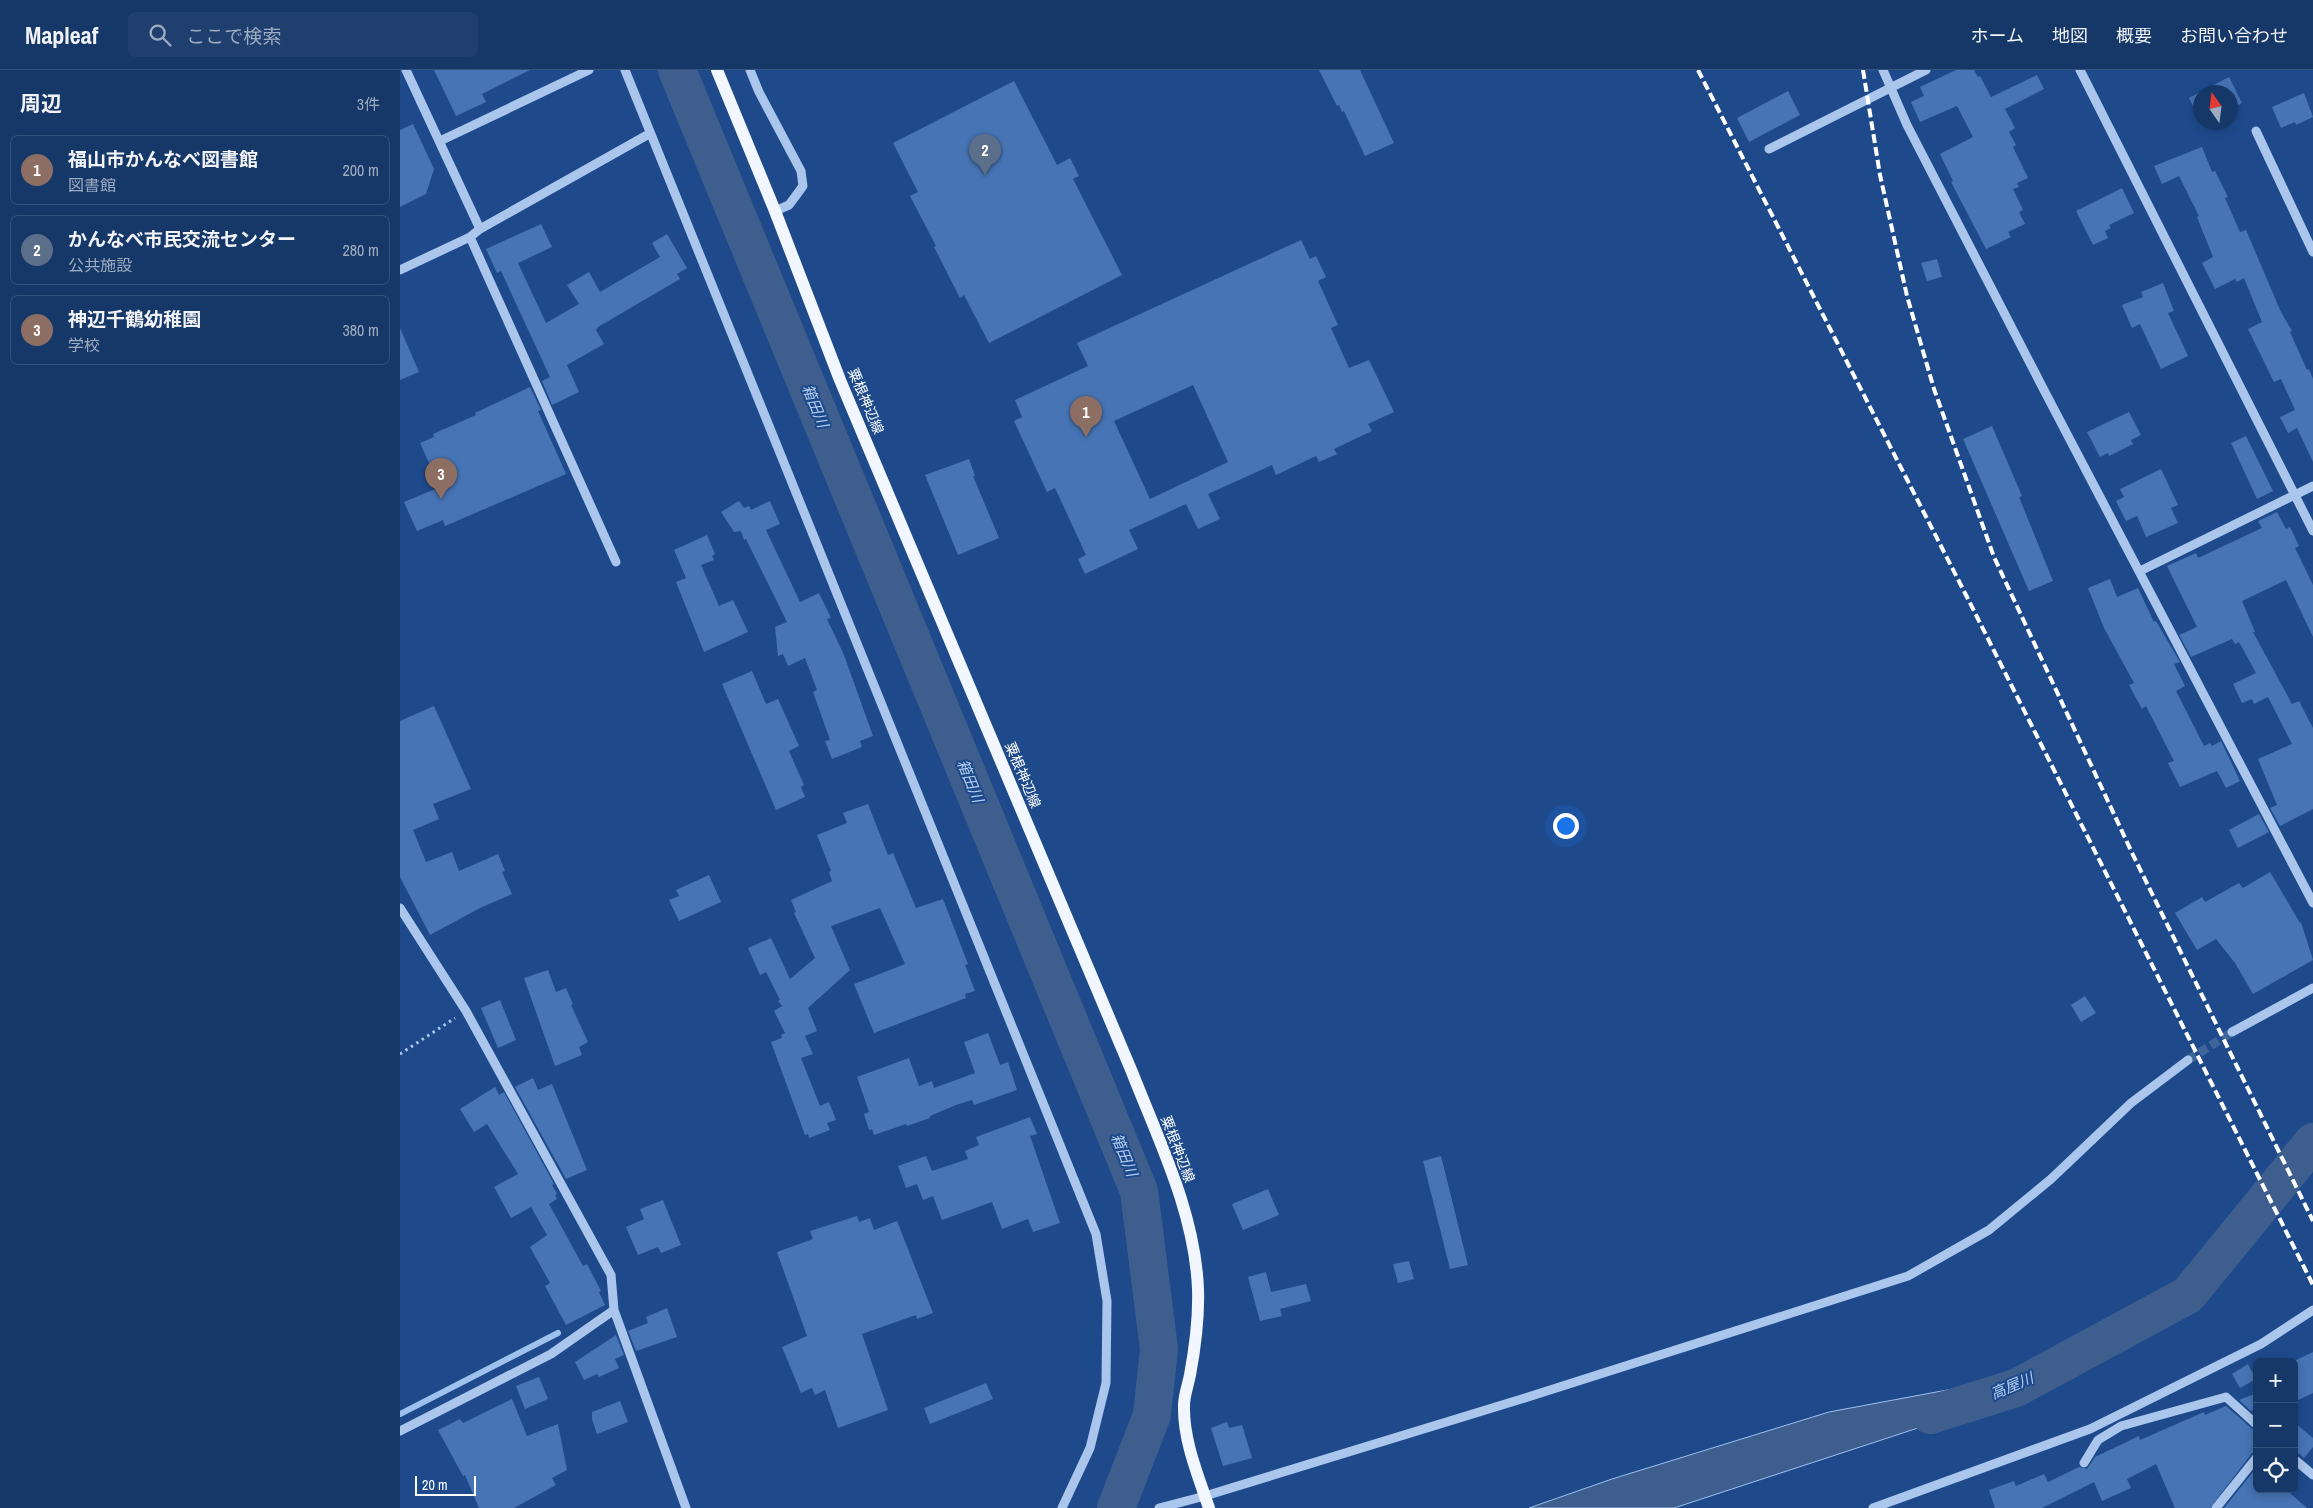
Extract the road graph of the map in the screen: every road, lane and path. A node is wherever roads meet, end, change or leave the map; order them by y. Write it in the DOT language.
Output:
graph roads {
  1 [pos="406,70"];
  2 [pos="589,70"];
  3 [pos="625,70"];
  4 [pos="717,70"];
  5 [pos="750,70"];
  6 [pos="1883,70"];
  7 [pos="1926,70"];
  8 [pos="2080,70"];
  9 [pos="1892,87"];
  10 [pos="2256,131"];
  11 [pos="649,134"];
  12 [pos="440,141"];
  13 [pos="1769,149"];
  14 [pos="775,212"];
  15 [pos="480,229"];
  16 [pos="470,237"];
  17 [pos="2313,252"];
  18 [pos="400,270"];
  19 [pos="2313,486"];
  20 [pos="2295,495"];
  21 [pos="2313,530"];
  22 [pos="616,562"];
  23 [pos="2140,571"];
  24 [pos="2313,903"];
  25 [pos="400,908"];
  26 [pos="2313,988"];
  27 [pos="466,1011"];
  28 [pos="2232,1032"];
  29 [pos="400,1054"];
  30 [pos="2188,1060"];
  31 [pos="614,1310"];
  32 [pos="2313,1310"];
  33 [pos="2253,1421"];
  34 [pos="400,1431"];
  35 [pos="2253,1462"];
  36 [pos="2298,1462"];
  37 [pos="2084,1463"];
  38 [pos="2313,1475"];
  39 [pos="1207,1502"];
  40 [pos="686,1508"];
  41 [pos="1062,1508"];
  42 [pos="1159,1508"];
  43 [pos="1873,1508"];
  44 [pos="2216,1508"];
  1 -- 12 [label="street"];
  2 -- 12 [label="street"];
  3 -- 11 [label="street"];
  4 -- 14 [label="main road, 粟根神辺線"];
  5 -- 14 [label="street"];
  6 -- 9 [label="street"];
  7 -- 9 [label="street"];
  8 -- 20 [label="street"];
  9 -- 13 [label="street"];
  9 -- 23 [label="street"];
  10 -- 17 [label="street"];
  11 -- 15 [label="street"];
  11 -- 41 [label="street"];
  12 -- 15 [label="street"];
  14 -- 39 [label="main road, 粟根神辺線"];
  15 -- 16 [label="street"];
  16 -- 18 [label="street"];
  16 -- 22 [label="street"];
  19 -- 20 [label="street"];
  20 -- 21 [label="street"];
  20 -- 23 [label="street"];
  23 -- 24 [label="street"];
  25 -- 27 [label="street"];
  26 -- 28 [label="street"];
  27 -- 29 [label="path"];
  27 -- 31 [label="street"];
  30 -- 39 [label="street"];
  31 -- 34 [label="street"];
  31 -- 40 [label="street"];
  32 -- 43 [label="street"];
  33 -- 37 [label="street"];
  35 -- 44 [label="street"];
  36 -- 38 [label="street"];
  39 -- 42 [label="street"];
}
